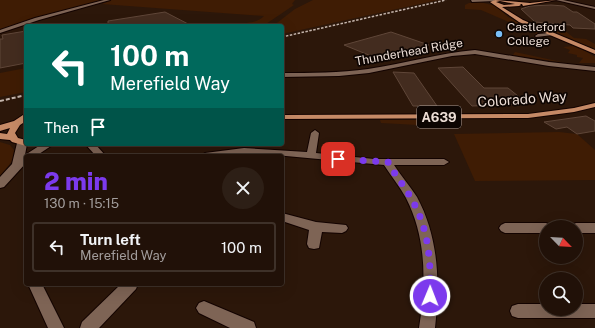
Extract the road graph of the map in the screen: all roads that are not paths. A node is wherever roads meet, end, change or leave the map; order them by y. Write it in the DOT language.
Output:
graph roads {
  1 [pos="108,0"];
  2 [pos="507,0"];
  3 [pos="555,0"];
  4 [pos="558,0"];
  5 [pos="472,1"];
  6 [pos="535,1"];
  7 [pos="495,2"];
  8 [pos="530,2"];
  9 [pos="515,4"];
  10 [pos="594,8"];
  11 [pos="509,13"];
  12 [pos="595,14"];
  13 [pos="0,32"];
  14 [pos="550,35"];
  15 [pos="538,36"];
  16 [pos="595,52"];
  17 [pos="595,68"];
  18 [pos="284,75"];
  19 [pos="595,105"];
  20 [pos="284,117"];
  21 [pos="24,118"];
  22 [pos="18,122"];
  23 [pos="0,128"];
  24 [pos="315,132"];
  25 [pos="0,136"];
  26 [pos="12,137"];
  27 [pos="24,143"];
  28 [pos="46,146"];
  29 [pos="92,146"];
  30 [pos="32,154"];
  31 [pos="99,154"];
  32 [pos="221,154"];
  33 [pos="311,156"];
  34 [pos="24,160"];
  35 [pos="388,162"];
  36 [pos="444,162"];
  37 [pos="17,165"];
  38 [pos="0,184"];
  39 [pos="284,218"];
  40 [pos="316,227"];
  41 [pos="342,228"];
  42 [pos="505,228"];
  43 [pos="539,228"];
  44 [pos="583,228"];
  45 [pos="595,228"];
  46 [pos="314,244"];
  47 [pos="36,286"];
  48 [pos="129,286"];
  49 [pos="204,308"];
  50 [pos="518,311"];
  51 [pos="595,311"];
  52 [pos="56,328"];
  53 [pos="88,328"];
  54 [pos="248,328"];
  55 [pos="427,328"];
  1 -- 13 [label="street"];
  2 -- 9 [label="main road"];
  3 -- 8 [label="main road"];
  4 -- 10 [label="street"];
  5 -- 7 [label="street"];
  6 -- 8 [label="street"];
  7 -- 9 [label="main road"];
  7 -- 11 [label="main road"];
  8 -- 9 [label="main road"];
  9 -- 11 [label="main road"];
  10 -- 12 [label="street"];
  11 -- 16 [label="main road"];
  14 -- 15 [label="street"];
  17 -- 18 [label="street, Thunderhead Ridge"];
  19 -- 20 [label="main road, Colorado Way / A639"];
  21 -- 22 [label="main road"];
  22 -- 23 [label="main road"];
  22 -- 26 [label="main road"];
  24 -- 33 [label="street"];
  25 -- 26 [label="main road"];
  26 -- 27 [label="main road"];
  27 -- 37 [label="street"];
  28 -- 30 [label="street"];
  29 -- 31 [label="street"];
  32 -- 33 [label="street"];
  33 -- 35 [label="street"];
  34 -- 37 [label="street"];
  35 -- 36 [label="street"];
  35 -- 55 [label="street"];
  37 -- 38 [label="street"];
  39 -- 40 [label="street"];
  40 -- 41 [label="street"];
  40 -- 46 [label="street"];
  42 -- 43 [label="street"];
  44 -- 45 [label="street"];
  47 -- 52 [label="street"];
  48 -- 53 [label="street"];
  49 -- 54 [label="street"];
  50 -- 51 [label="street"];
}
